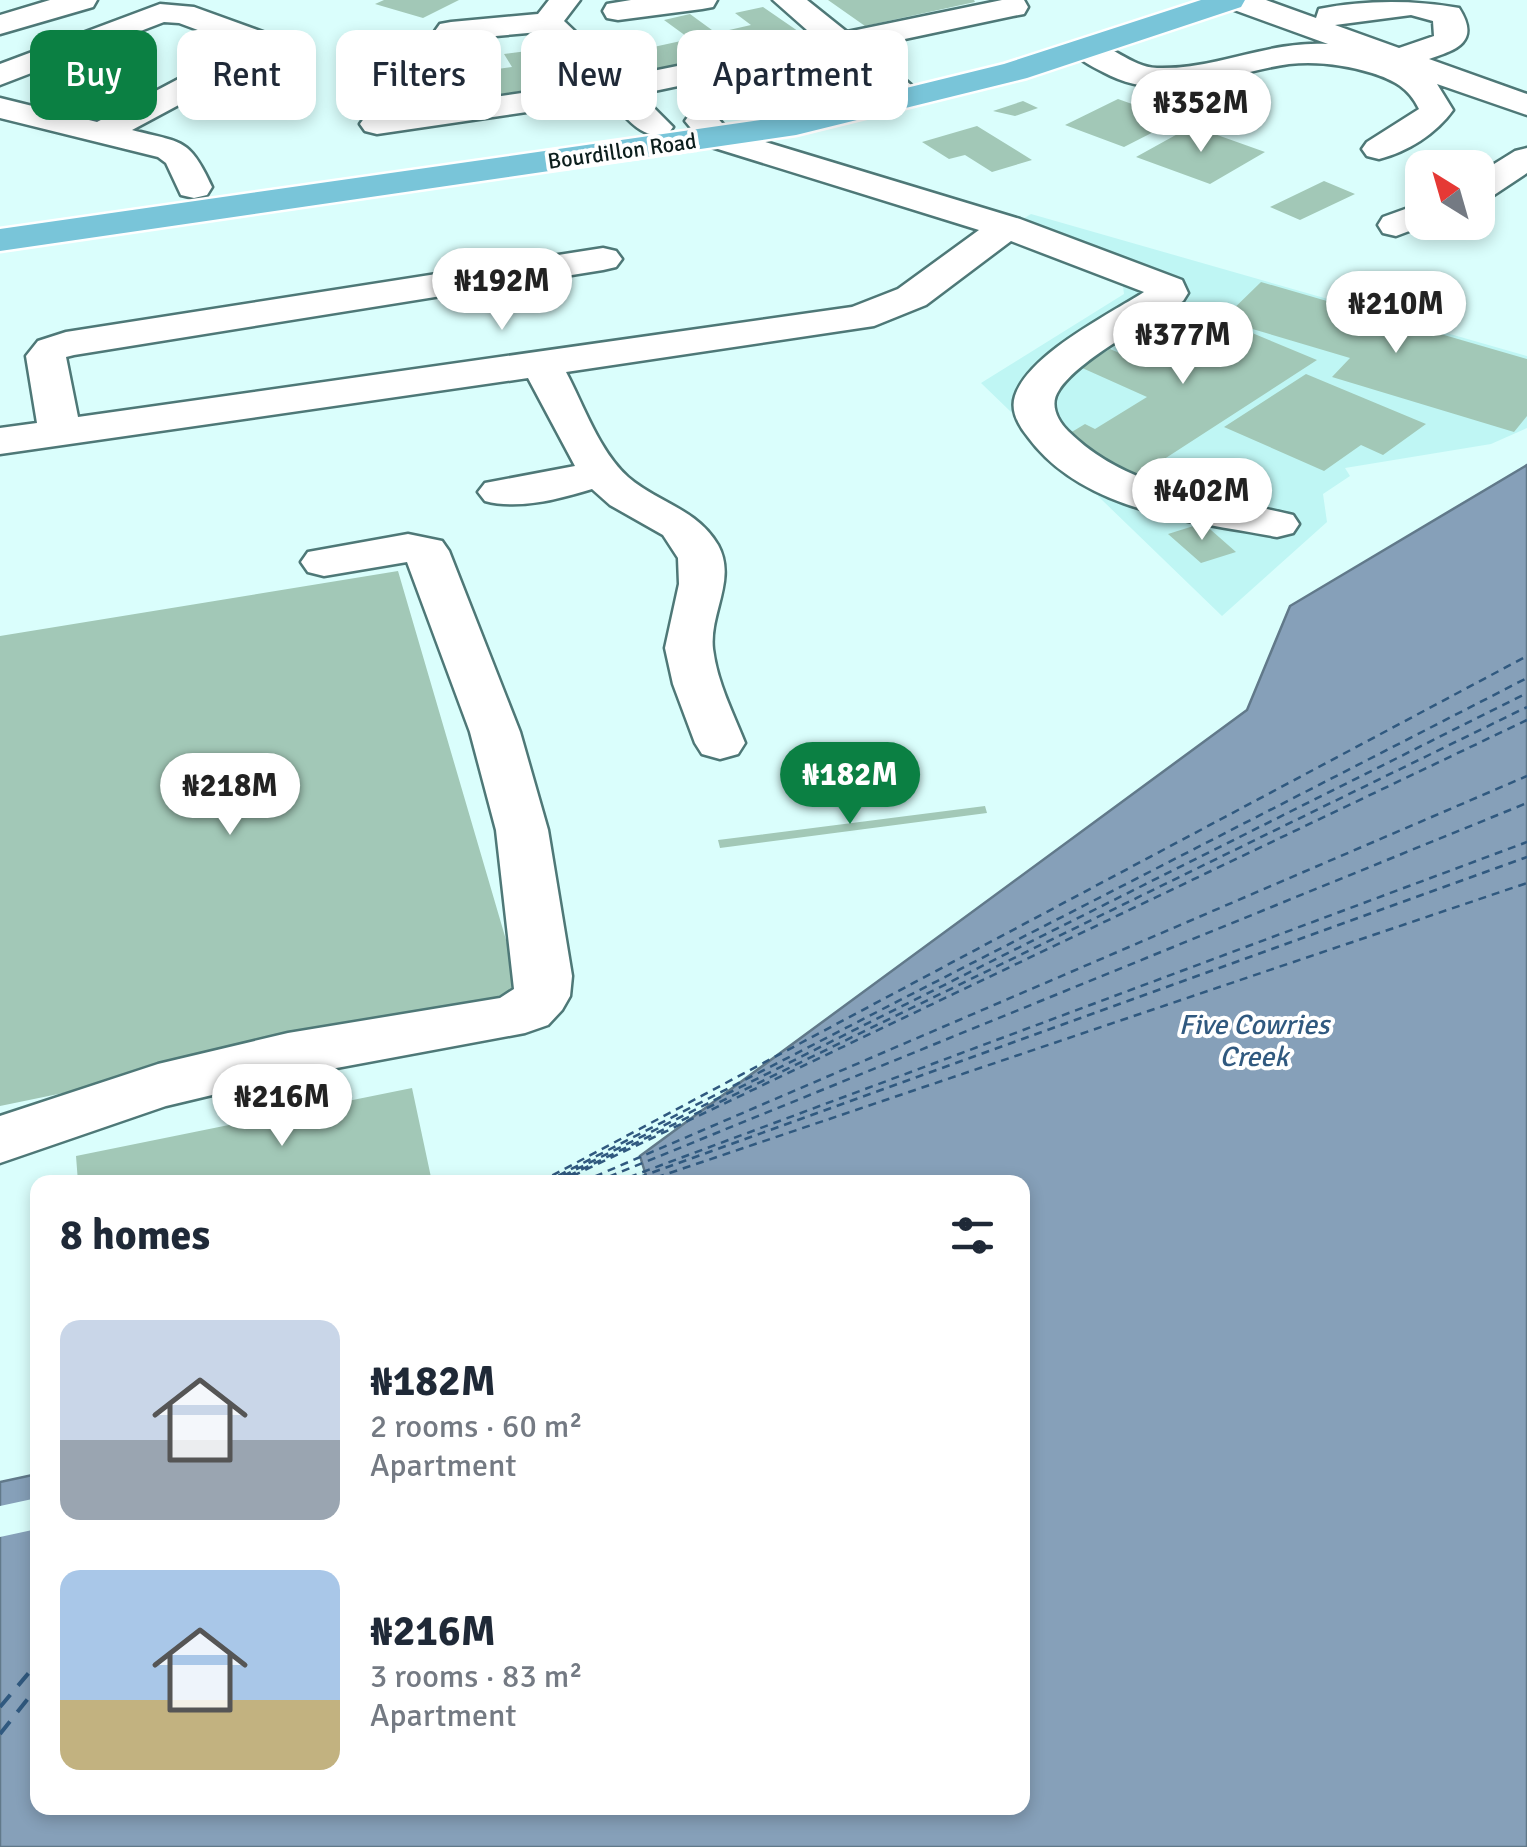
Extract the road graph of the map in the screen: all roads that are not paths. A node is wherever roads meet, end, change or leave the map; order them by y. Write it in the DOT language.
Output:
graph roads {
  1 [pos="82,0"];
  2 [pos="702,0"];
  3 [pos="788,0"];
  4 [pos="1176,0"];
  5 [pos="1233,0"];
  6 [pos="1013,7"];
  7 [pos="618,10"];
  8 [pos="556,11"];
  9 [pos="1330,16"];
  10 [pos="0,25"];
  11 [pos="456,30"];
  12 [pos="824,30"];
  13 [pos="902,30"];
  14 [pos="1088,50"];
  15 [pos="1399,58"];
  16 [pos="0,75"];
  17 [pos="908,81"];
  18 [pos="521,103"];
  19 [pos="1527,105"];
  20 [pos="0,108"];
  21 [pos="648,120"];
  22 [pos="747,120"];
  23 [pos="377,124"];
  24 [pos="656,127"];
  25 [pos="709,129"];
  26 [pos="101,133"];
  27 [pos="1379,149"];
  28 [pos="1527,158"];
  29 [pos="1495,178"];
  30 [pos="194,187"];
  31 [pos="0,214"];
  32 [pos="1006,227"];
  33 [pos="0,240"];
  34 [pos="603,259"];
  35 [pos="542,363"];
  36 [pos="60,432"];
  37 [pos="0,441"];
  38 [pos="601,472"];
  39 [pos="500,492"];
  40 [pos="1277,524"];
  41 [pos="324,562"];
  42 [pos="720,742"];
  43 [pos="0,1140"];
  1 -- 10 [label="street"];
  2 -- 7 [label="street"];
  3 -- 12 [label="street"];
  4 -- 17 [label="main road, Bourdillon Road"];
  5 -- 14 [label="main road, Bourdillon Road"];
  5 -- 15 [label="street"];
  6 -- 13 [label="street"];
  8 -- 11 [label="street"];
  9 -- 15 [label="street"];
  14 -- 25 [label="main road, Bourdillon Road"];
  14 -- 27 [label="street"];
  15 -- 19 [label="street"];
  16 -- 26 [label="street"];
  18 -- 23 [label="street"];
  20 -- 26 [label="street"];
  21 -- 24 [label="street"];
  22 -- 25 [label="main road, Bourdillon Road"];
  24 -- 25 [label="main road, Bourdillon Road"];
  24 -- 30 [label="main road, Bourdillon Road"];
  25 -- 32 [label="street"];
  25 -- 33 [label="main road, Bourdillon Road"];
  26 -- 30 [label="street"];
  28 -- 29 [label="street"];
  30 -- 31 [label="main road, Bourdillon Road"];
  32 -- 35 [label="street"];
  32 -- 40 [label="street"];
  34 -- 36 [label="street"];
  35 -- 36 [label="street"];
  35 -- 38 [label="street"];
  36 -- 37 [label="street"];
  38 -- 39 [label="street"];
  38 -- 42 [label="street"];
  41 -- 43 [label="street"];
}
